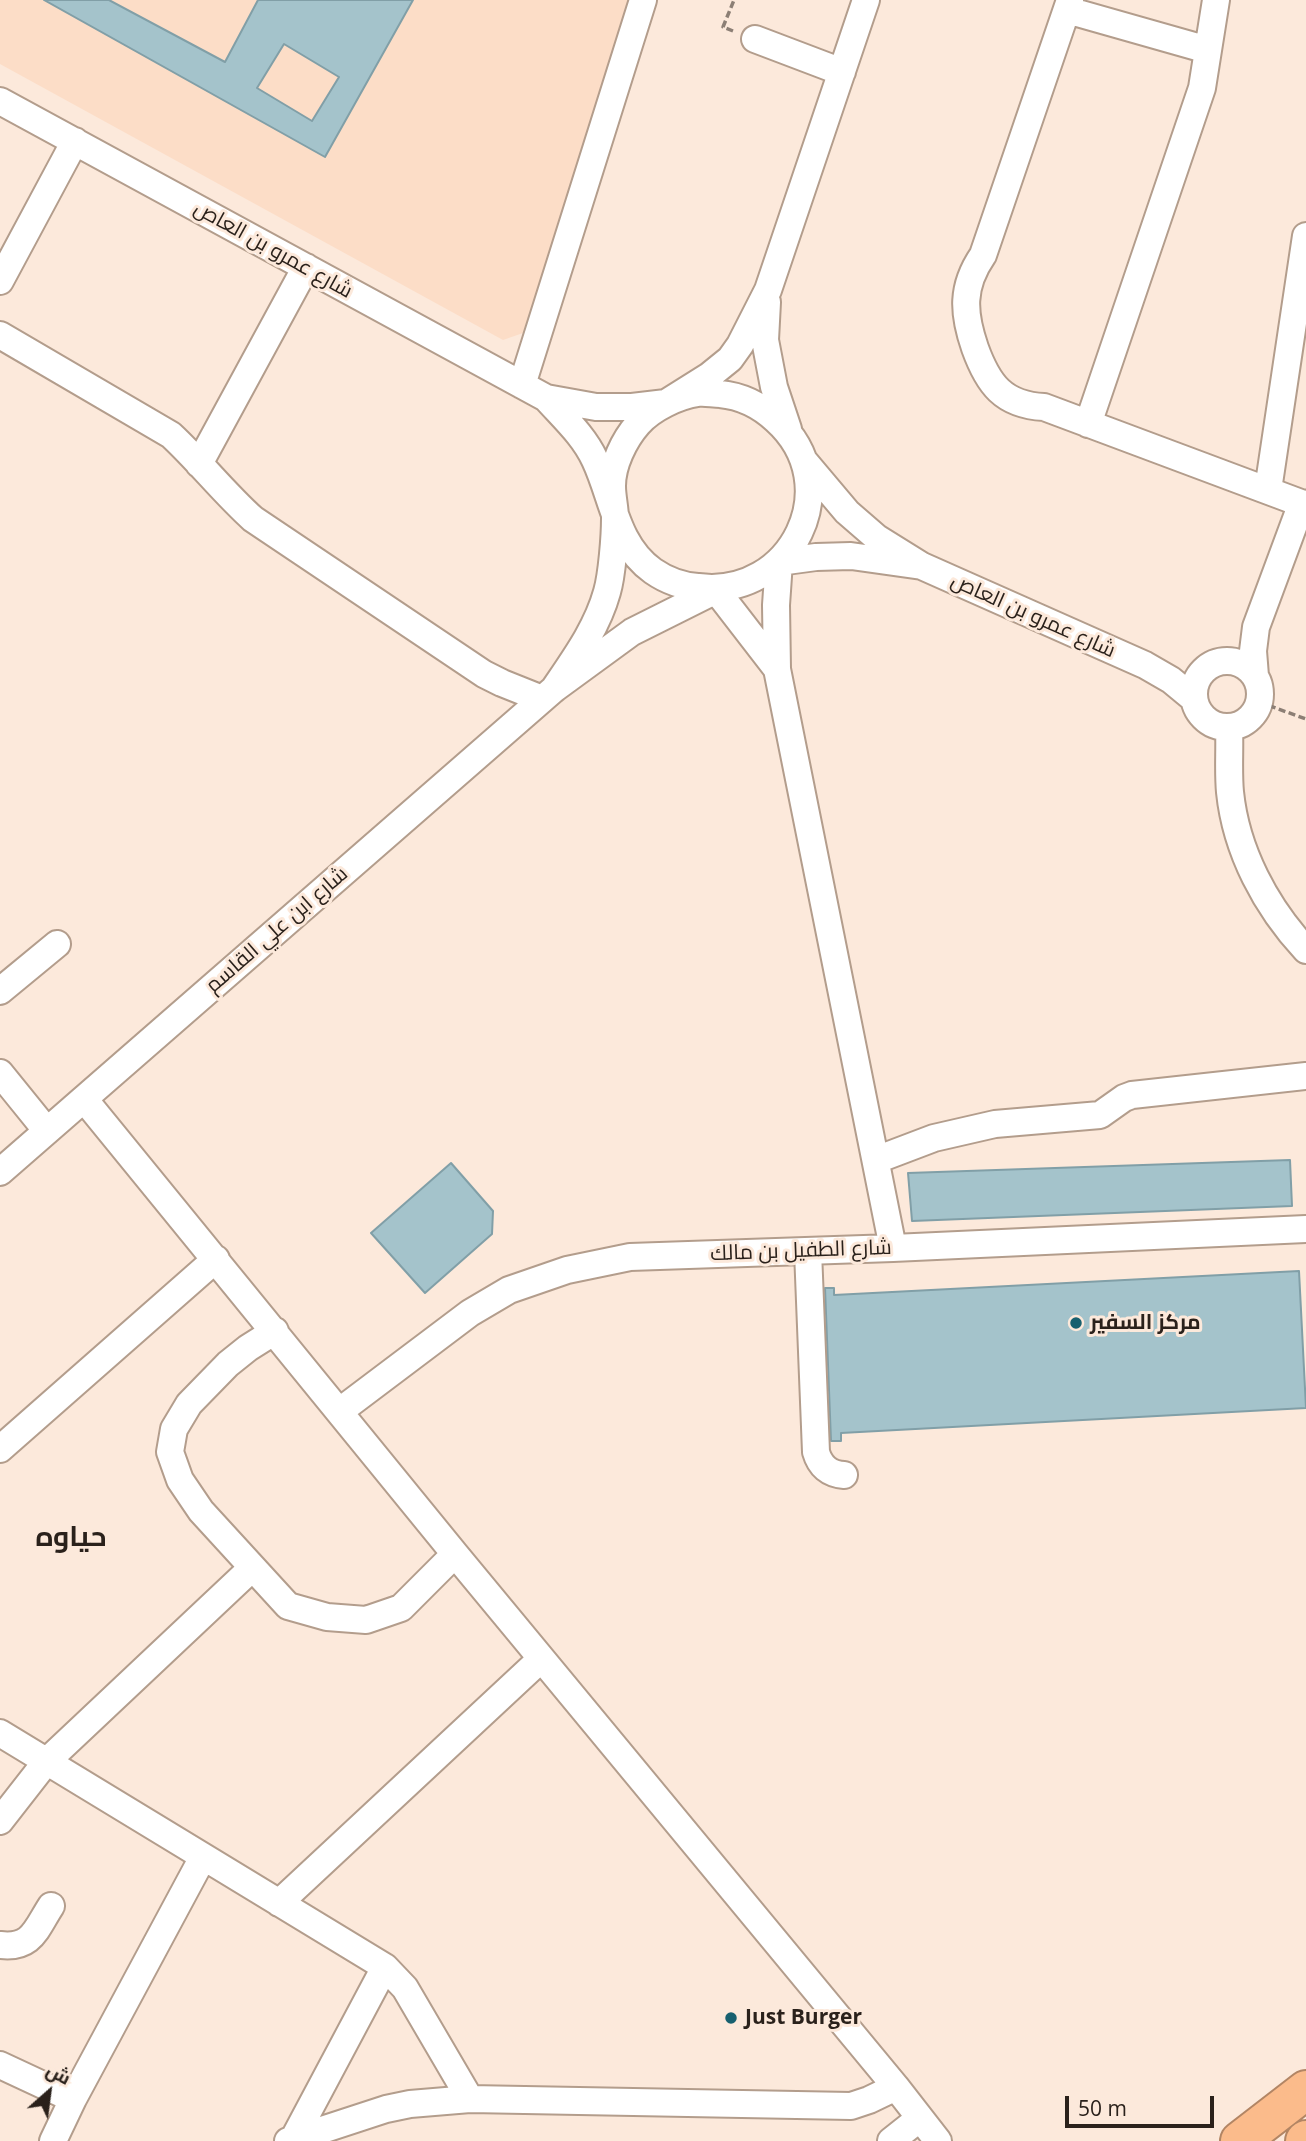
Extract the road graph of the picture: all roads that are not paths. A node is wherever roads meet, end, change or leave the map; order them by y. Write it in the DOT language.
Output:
graph roads {
  1 [pos="643,0"];
  2 [pos="866,0"];
  3 [pos="1216,0"];
  4 [pos="1069,5"];
  5 [pos="754,39"];
  6 [pos="1208,50"];
  7 [pos="842,72"];
  8 [pos="0,101"];
  9 [pos="75,142"];
  10 [pos="1306,236"];
  11 [pos="306,267"];
  12 [pos="0,281"];
  13 [pos="768,290"];
  14 [pos="0,335"];
  15 [pos="522,385"];
  16 [pos="546,398"];
  17 [pos="666,403"];
  18 [pos="1088,424"];
  19 [pos="788,430"];
  20 [pos="804,461"];
  21 [pos="200,464"];
  22 [pos="1268,490"];
  23 [pos="1304,504"];
  24 [pos="615,517"];
  25 [pos="779,562"];
  26 [pos="922,566"];
  27 [pos="716,590"];
  28 [pos="1256,627"];
  29 [pos="1145,665"];
  30 [pos="1212,665"];
  31 [pos="777,669"];
  32 [pos="1255,676"];
  33 [pos="548,694"];
  34 [pos="1194,699"];
  35 [pos="1229,727"];
  36 [pos="57,944"];
  37 [pos="1306,950"];
  38 [pos="0,991"];
  39 [pos="0,1073"];
  40 [pos="1306,1076"];
  41 [pos="84,1099"];
  42 [pos="47,1131"];
  43 [pos="876,1160"];
  44 [pos="0,1172"];
  45 [pos="1306,1229"];
  46 [pos="893,1248"];
  47 [pos="808,1251"];
  48 [pos="216,1259"];
  49 [pos="275,1331"];
  50 [pos="340,1411"];
  51 [pos="0,1449"];
  52 [pos="844,1475"];
  53 [pos="455,1554"];
  54 [pos="252,1568"];
  55 [pos="541,1659"];
  56 [pos="0,1733"];
  57 [pos="46,1762"];
  58 [pos="0,1821"];
  59 [pos="203,1857"];
  60 [pos="279,1903"];
  61 [pos="51,1906"];
  62 [pos="0,1945"];
  63 [pos="385,1968"];
  64 [pos="0,2065"];
  65 [pos="896,2087"];
  66 [pos="1306,2091"];
  67 [pos="73,2099"];
  68 [pos="470,2099"];
  69 [pos="920,2118"];
  70 [pos="291,2139"];
  71 [pos="53,2141"];
  72 [pos="891,2141"];
  73 [pos="938,2141"];
  74 [pos="1240,2141"];
  1 -- 15 [label="street"];
  2 -- 7 [label="street"];
  3 -- 6 [label="street"];
  4 -- 6 [label="street"];
  4 -- 18 [label="street"];
  5 -- 7 [label="street"];
  6 -- 18 [label="street"];
  7 -- 13 [label="street"];
  8 -- 9 [label="street, شارع عمرو بن العاص"];
  9 -- 11 [label="street, شارع عمرو بن العاص"];
  9 -- 12 [label="street"];
  10 -- 22 [label="street"];
  11 -- 15 [label="street, شارع عمرو بن العاص"];
  11 -- 21 [label="street"];
  13 -- 17 [label="street"];
  13 -- 19 [label="street"];
  14 -- 21 [label="street"];
  15 -- 16 [label="street, شارع عمرو بن العاص"];
  16 -- 17 [label="street, شارع عمرو بن العاص"];
  16 -- 24 [label="street, شارع عمرو بن العاص"];
  17 -- 19 [label="street"];
  17 -- 24 [label="street"];
  18 -- 22 [label="street"];
  19 -- 20 [label="street"];
  20 -- 25 [label="street"];
  20 -- 26 [label="street, شارع عمرو بن العاص"];
  21 -- 33 [label="street"];
  22 -- 23 [label="street"];
  23 -- 28 [label="street"];
  24 -- 27 [label="street"];
  24 -- 33 [label="street, شارع ابن علي القاسم"];
  25 -- 26 [label="street, شارع عمرو بن العاص"];
  25 -- 27 [label="street"];
  25 -- 31 [label="street"];
  26 -- 29 [label="street, شارع عمرو بن العاص"];
  27 -- 31 [label="street"];
  27 -- 33 [label="street, شارع ابن علي القاسم"];
  28 -- 30 [label="street"];
  28 -- 32 [label="street"];
  29 -- 30 [label="street, شارع عمرو بن العاص"];
  29 -- 34 [label="street, شارع عمرو بن العاص"];
  30 -- 32 [label="street"];
  30 -- 34 [label="street"];
  31 -- 43 [label="street"];
  32 -- 35 [label="street"];
  33 -- 41 [label="street, شارع ابن علي القاسم"];
  34 -- 35 [label="street"];
  35 -- 37 [label="street"];
  36 -- 38 [label="street"];
  39 -- 42 [label="street"];
  40 -- 43 [label="street"];
  41 -- 42 [label="street, شارع ابن علي القاسم"];
  41 -- 48 [label="street"];
  42 -- 44 [label="street, شارع ابن علي القاسم"];
  43 -- 46 [label="street"];
  45 -- 46 [label="street, شارع الطفيل بن مالك"];
  46 -- 47 [label="street, شارع الطفيل بن مالك"];
  47 -- 50 [label="street, شارع الطفيل بن مالك"];
  47 -- 52 [label="street"];
  48 -- 49 [label="street"];
  48 -- 51 [label="street"];
  49 -- 50 [label="street"];
  49 -- 54 [label="street"];
  50 -- 53 [label="street"];
  53 -- 54 [label="street"];
  53 -- 55 [label="street"];
  54 -- 57 [label="street"];
  55 -- 60 [label="street"];
  55 -- 65 [label="street"];
  56 -- 57 [label="street"];
  57 -- 58 [label="street"];
  57 -- 59 [label="street"];
  59 -- 60 [label="street"];
  59 -- 67 [label="street"];
  60 -- 63 [label="street"];
  61 -- 62 [label="street"];
  63 -- 68 [label="street"];
  63 -- 70 [label="street"];
  64 -- 67 [label="street"];
  65 -- 68 [label="street"];
  65 -- 69 [label="street"];
  66 -- 74 [label="highway"];
  67 -- 71 [label="street"];
  68 -- 70 [label="street"];
  69 -- 72 [label="street"];
  69 -- 73 [label="street"];
}
